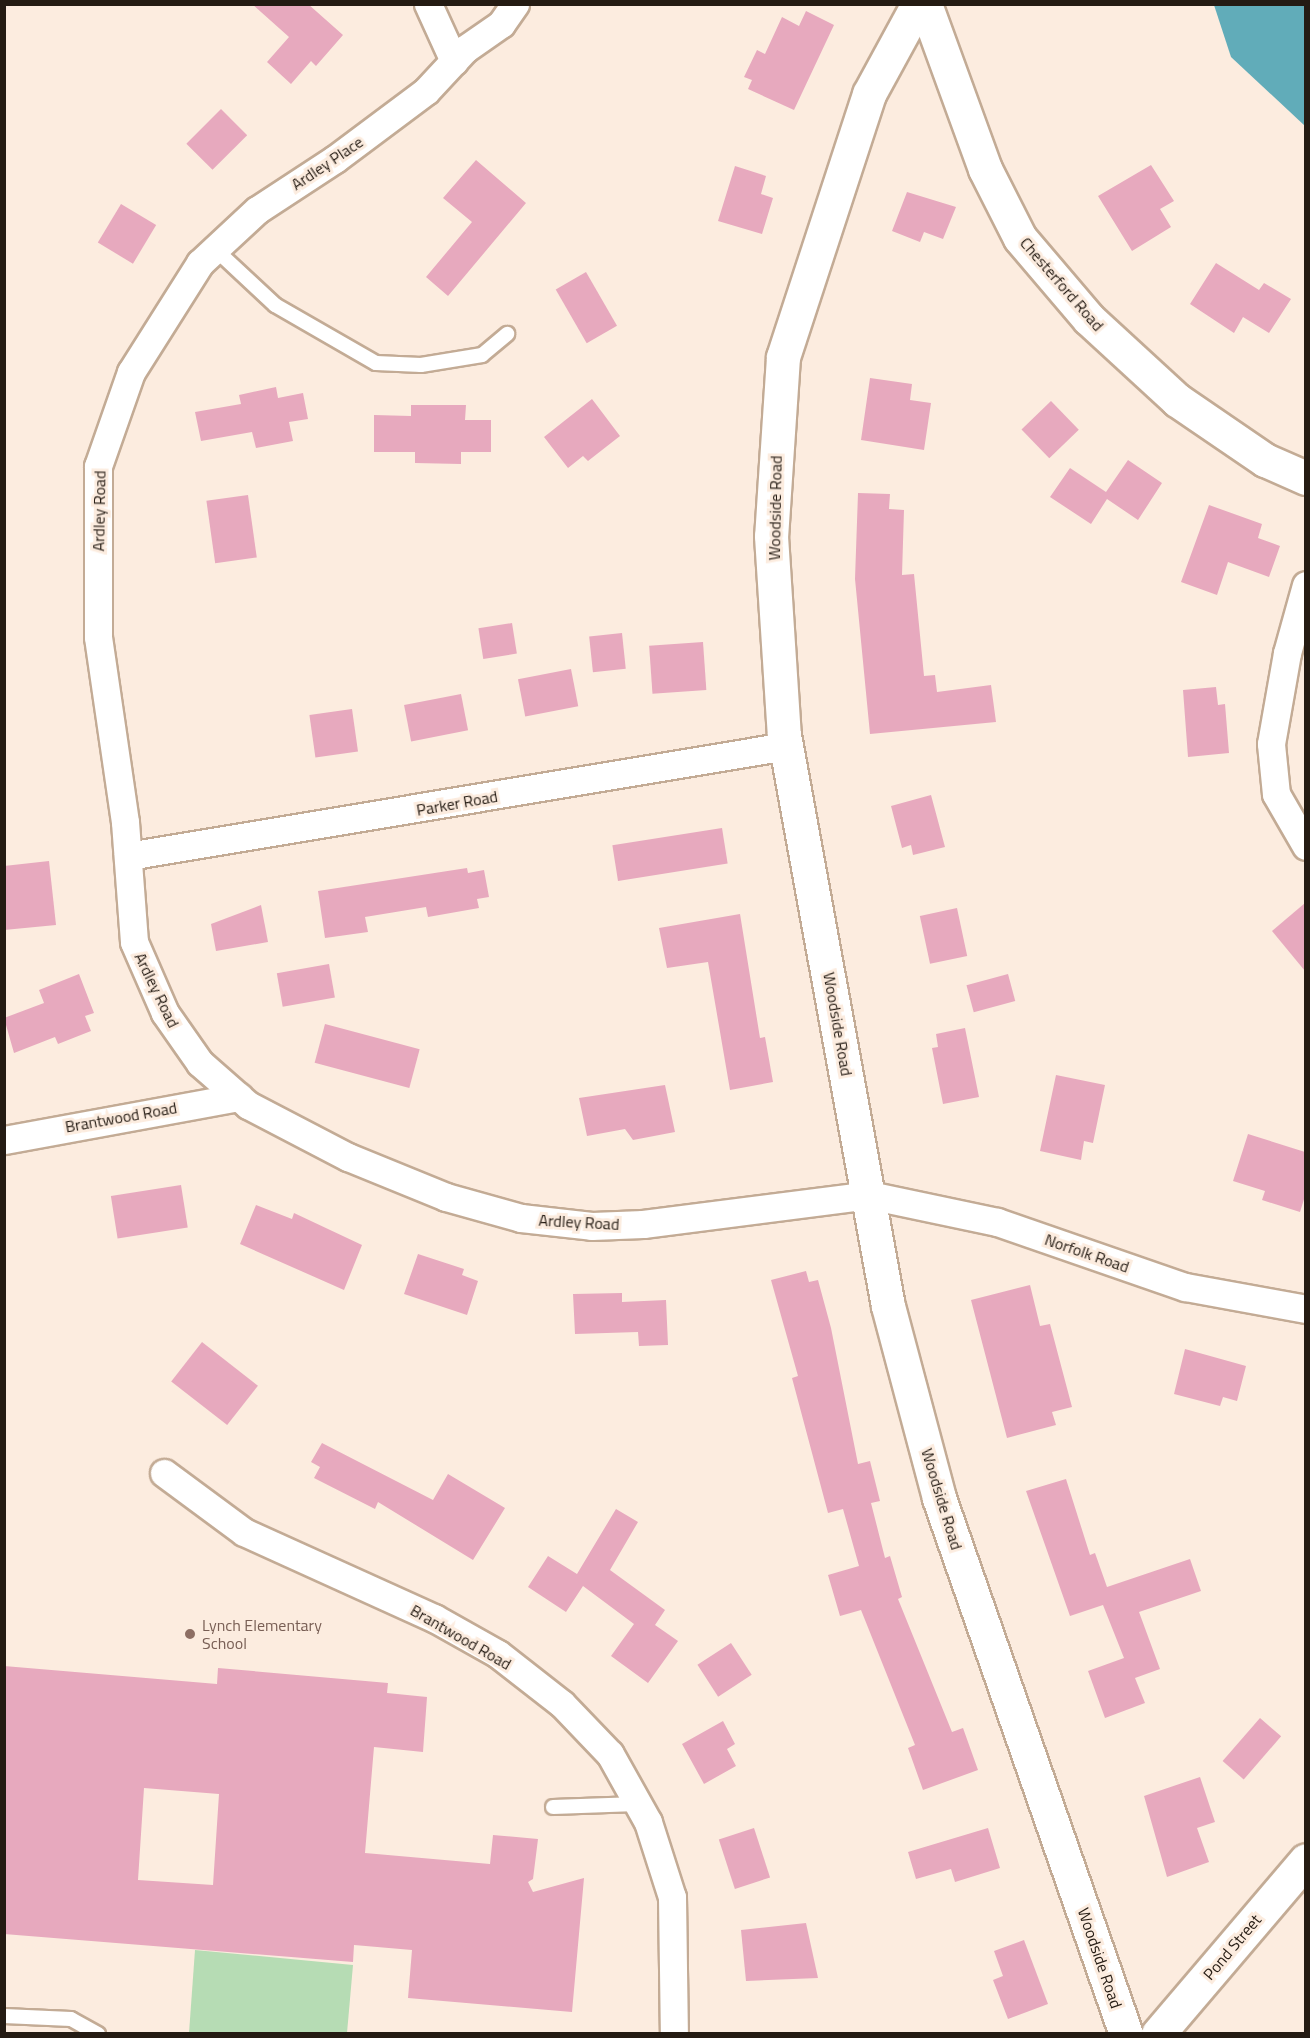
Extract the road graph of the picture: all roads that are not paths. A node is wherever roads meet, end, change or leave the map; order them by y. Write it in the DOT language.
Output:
graph roads {
  1 [pos="428,4"];
  2 [pos="515,4"];
  3 [pos="918,4"];
  4 [pos="925,4"];
  5 [pos="454,61"];
  6 [pos="208,256"];
  7 [pos="507,334"];
  8 [pos="1305,478"];
  9 [pos="1305,585"];
  10 [pos="786,746"];
  11 [pos="1305,846"];
  12 [pos="128,856"];
  13 [pos="239,1097"];
  14 [pos="4,1140"];
  15 [pos="869,1195"];
  16 [pos="1305,1309"];
  17 [pos="164,1473"];
  18 [pos="637,1804"];
  19 [pos="552,1807"];
  20 [pos="1305,1860"];
  21 [pos="4,2016"];
  22 [pos="98,2034"];
  23 [pos="674,2034"];
  24 [pos="1126,2034"];
  25 [pos="1158,2034"];
  1 -- 5 [label="street"];
  2 -- 5 [label="street, Ardley Place"];
  3 -- 10 [label="street, Woodside Road"];
  4 -- 8 [label="street, Chesterford Road"];
  5 -- 6 [label="street, Ardley Place"];
  6 -- 7 [label="lane"];
  6 -- 12 [label="street, Ardley Road"];
  9 -- 11 [label="street"];
  10 -- 12 [label="street, Parker Road"];
  10 -- 15 [label="street, Woodside Road"];
  12 -- 13 [label="street, Ardley Road"];
  13 -- 14 [label="street, Brantwood Road"];
  13 -- 15 [label="street, Ardley Road"];
  15 -- 16 [label="street, Norfolk Road"];
  15 -- 24 [label="street, Woodside Road"];
  17 -- 18 [label="street, Brantwood Road"];
  18 -- 19 [label="lane"];
  18 -- 23 [label="street, Brantwood Road"];
  20 -- 25 [label="street, Pond Street"];
  21 -- 22 [label="lane"];
}
